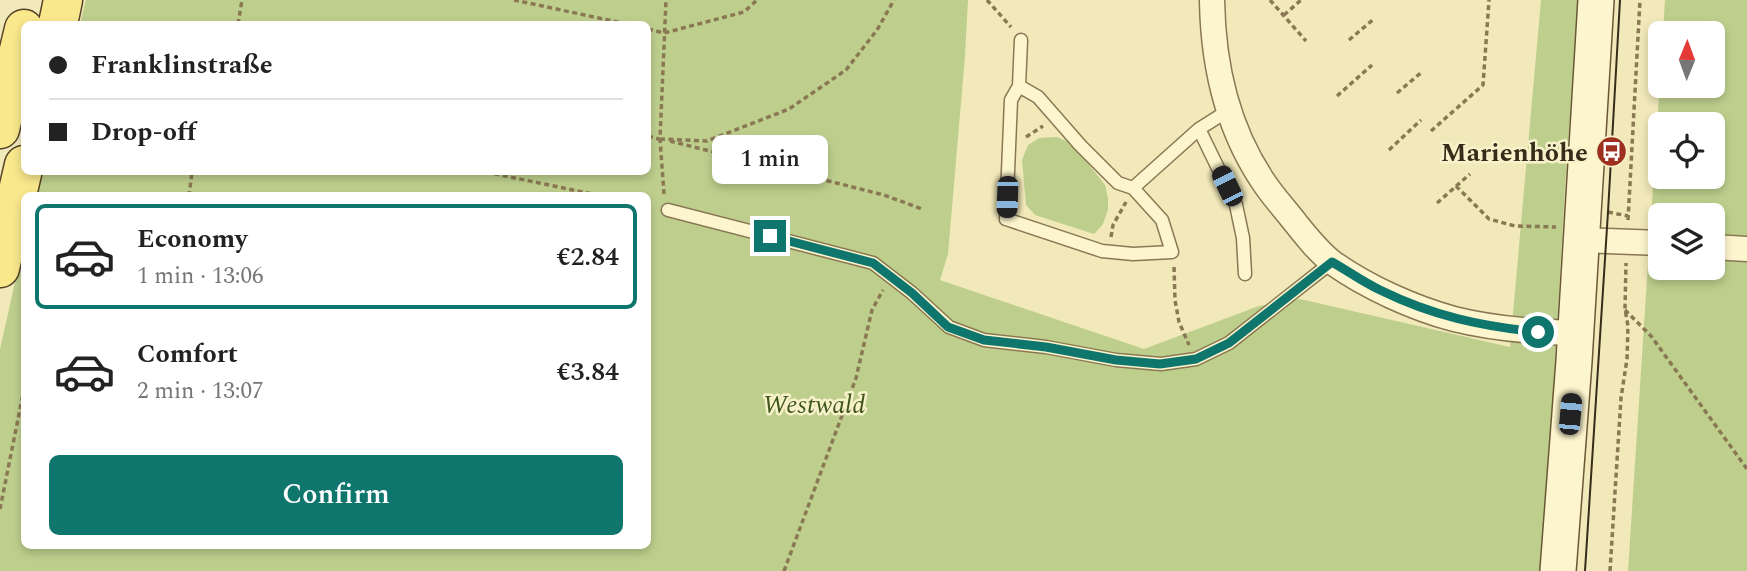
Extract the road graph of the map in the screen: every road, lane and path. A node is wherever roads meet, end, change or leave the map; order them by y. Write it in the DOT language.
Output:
graph roads {
  1 [pos="32,0"];
  2 [pos="64,0"];
  3 [pos="242,0"];
  4 [pos="514,0"];
  5 [pos="666,0"];
  6 [pos="757,0"];
  7 [pos="894,0"];
  8 [pos="987,0"];
  9 [pos="1212,0"];
  10 [pos="1270,0"];
  11 [pos="1301,0"];
  12 [pos="1489,0"];
  13 [pos="1597,0"];
  14 [pos="1640,0"];
  15 [pos="1284,15"];
  16 [pos="1375,18"];
  17 [pos="27,21"];
  18 [pos="59,21"];
  19 [pos="238,21"];
  20 [pos="613,21"];
  21 [pos="651,30"];
  22 [pos="664,33"];
  23 [pos="1021,40"];
  24 [pos="1349,40"];
  25 [pos="1306,41"];
  26 [pos="21,43"];
  27 [pos="1372,65"];
  28 [pos="1423,71"];
  29 [pos="1019,86"];
  30 [pos="1397,93"];
  31 [pos="1337,96"];
  32 [pos="1229,110"];
  33 [pos="1057,119"];
  34 [pos="1421,120"];
  35 [pos="0,129"];
  36 [pos="1199,130"];
  37 [pos="1431,131"];
  38 [pos="651,137"];
  39 [pos="660,139"];
  40 [pos="1009,150"];
  41 [pos="1389,150"];
  42 [pos="1469,174"];
  43 [pos="22,175"];
  44 [pos="500,175"];
  45 [pos="1456,186"];
  46 [pos="1133,188"];
  47 [pos="583,192"];
  48 [pos="1437,203"];
  49 [pos="922,209"];
  50 [pos="668,210"];
  51 [pos="1628,216"];
  52 [pos="1575,224"];
  53 [pos="1648,240"];
  54 [pos="1725,248"];
  55 [pos="1747,249"];
  56 [pos="1109,252"];
  57 [pos="1172,252"];
  58 [pos="1332,262"];
  59 [pos="0,268"];
  60 [pos="1245,274"];
  61 [pos="1626,275"];
  62 [pos="891,276"];
  63 [pos="1625,309"];
  64 [pos="1576,333"];
  65 [pos="1196,359"];
  66 [pos="21,404"];
  67 [pos="1747,469"];
  68 [pos="0,509"];
  69 [pos="784,571"];
  70 [pos="1558,571"];
  71 [pos="1610,571"];
  1 -- 17 [label="main road"];
  2 -- 18 [label="main road"];
  3 -- 19 [label="path"];
  4 -- 20 [label="path"];
  5 -- 22 [label="path"];
  6 -- 22 [label="path"];
  7 -- 39 [label="path"];
  8 -- 23 [label="path"];
  9 -- 32 [label="street"];
  10 -- 15 [label="path"];
  11 -- 15 [label="path"];
  12 -- 37 [label="path"];
  13 -- 52 [label="street"];
  14 -- 51 [label="path"];
  15 -- 25 [label="path"];
  16 -- 24 [label="path"];
  21 -- 22 [label="path"];
  22 -- 39 [label="path"];
  23 -- 29 [label="lane"];
  26 -- 35 [label="main road"];
  27 -- 31 [label="path"];
  28 -- 30 [label="path"];
  29 -- 33 [label="lane"];
  29 -- 40 [label="lane"];
  32 -- 36 [label="lane"];
  32 -- 58 [label="street"];
  33 -- 40 [label="path"];
  33 -- 46 [label="lane"];
  34 -- 41 [label="path"];
  36 -- 46 [label="lane"];
  36 -- 60 [label="lane"];
  38 -- 39 [label="path"];
  39 -- 49 [label="path"];
  39 -- 50 [label="path"];
  40 -- 56 [label="lane"];
  42 -- 45 [label="path"];
  43 -- 59 [label="main road"];
  44 -- 47 [label="path"];
  45 -- 48 [label="path"];
  45 -- 52 [label="path"];
  46 -- 56 [label="path"];
  46 -- 57 [label="lane"];
  50 -- 62 [label="lane"];
  52 -- 53 [label="street"];
  52 -- 64 [label="street"];
  54 -- 55 [label="street"];
  56 -- 57 [label="lane"];
  57 -- 65 [label="path"];
  58 -- 64 [label="street"];
  58 -- 65 [label="lane"];
  61 -- 63 [label="path"];
  62 -- 65 [label="lane"];
  62 -- 69 [label="path"];
  63 -- 67 [label="path"];
  63 -- 71 [label="path"];
  64 -- 70 [label="street"];
  66 -- 68 [label="path"];
}
